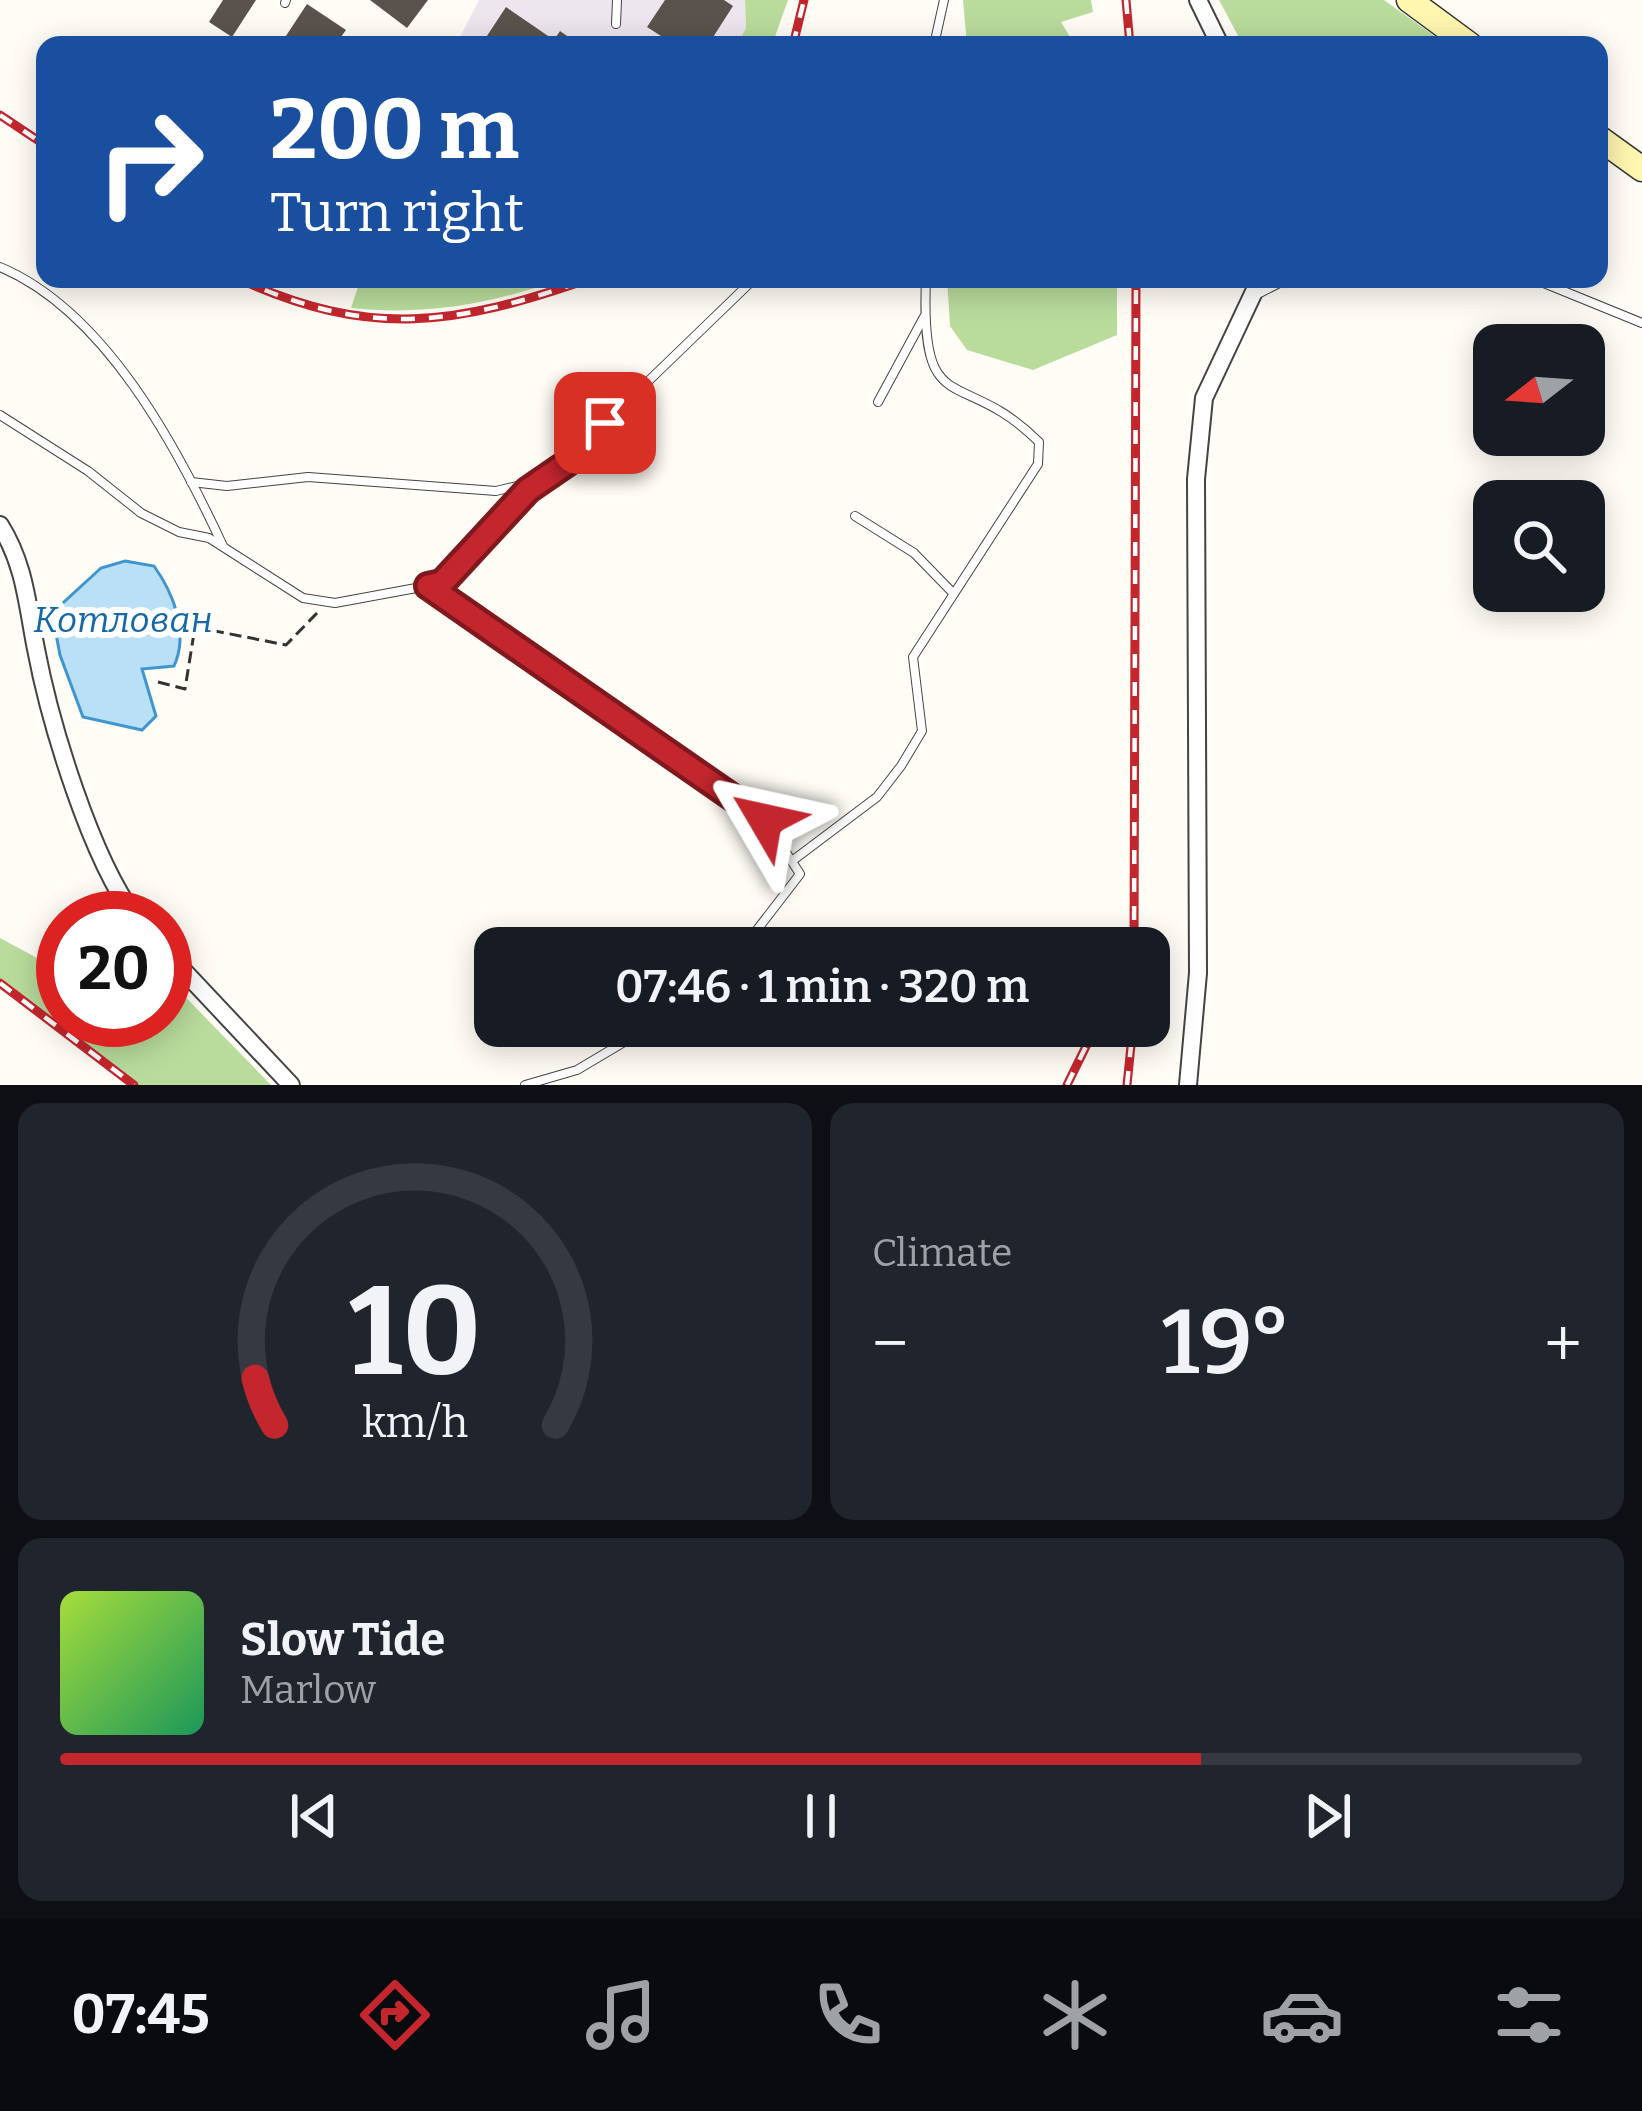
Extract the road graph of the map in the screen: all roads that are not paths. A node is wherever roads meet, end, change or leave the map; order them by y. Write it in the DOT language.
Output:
graph roads {
  1 [pos="617,0"];
  2 [pos="944,0"];
  3 [pos="1198,0"];
  4 [pos="1408,0"];
  5 [pos="616,24"];
  6 [pos="936,36"];
  7 [pos="1216,36"];
  8 [pos="1458,36"];
  9 [pos="1608,144"];
  10 [pos="1641,168"];
  11 [pos="0,267"];
  12 [pos="36,286"];
  13 [pos="38,288"];
  14 [pos="745,288"];
  15 [pos="926,288"];
  16 [pos="1257,288"];
  17 [pos="1556,288"];
  18 [pos="924,316"];
  19 [pos="1642,323"];
  20 [pos="878,402"];
  21 [pos="0,415"];
  22 [pos="541,481"];
  23 [pos="190,482"];
  24 [pos="855,516"];
  25 [pos="0,525"];
  26 [pos="223,547"];
  27 [pos="428,586"];
  28 [pos="952,592"];
  29 [pos="792,861"];
  30 [pos="120,891"];
  31 [pos="759,927"];
  32 [pos="192,980"];
  33 [pos="616,1047"];
  34 [pos="291,1085"];
  35 [pos="525,1085"];
  36 [pos="1188,1085"];
  1 -- 5 [label="lane"];
  2 -- 6 [label="lane"];
  3 -- 7 [label="street"];
  4 -- 8 [label="main road"];
  9 -- 10 [label="main road"];
  11 -- 12 [label="lane"];
  13 -- 23 [label="lane"];
  14 -- 22 [label="lane"];
  15 -- 18 [label="lane"];
  16 -- 36 [label="street"];
  17 -- 19 [label="lane"];
  18 -- 20 [label="lane"];
  18 -- 28 [label="lane"];
  21 -- 26 [label="lane"];
  22 -- 23 [label="lane"];
  22 -- 27 [label="lane"];
  23 -- 26 [label="lane"];
  24 -- 28 [label="lane"];
  25 -- 30 [label="street"];
  26 -- 27 [label="lane"];
  27 -- 29 [label="lane"];
  28 -- 29 [label="lane"];
  29 -- 31 [label="lane"];
  32 -- 34 [label="street"];
  33 -- 35 [label="lane"];
}
